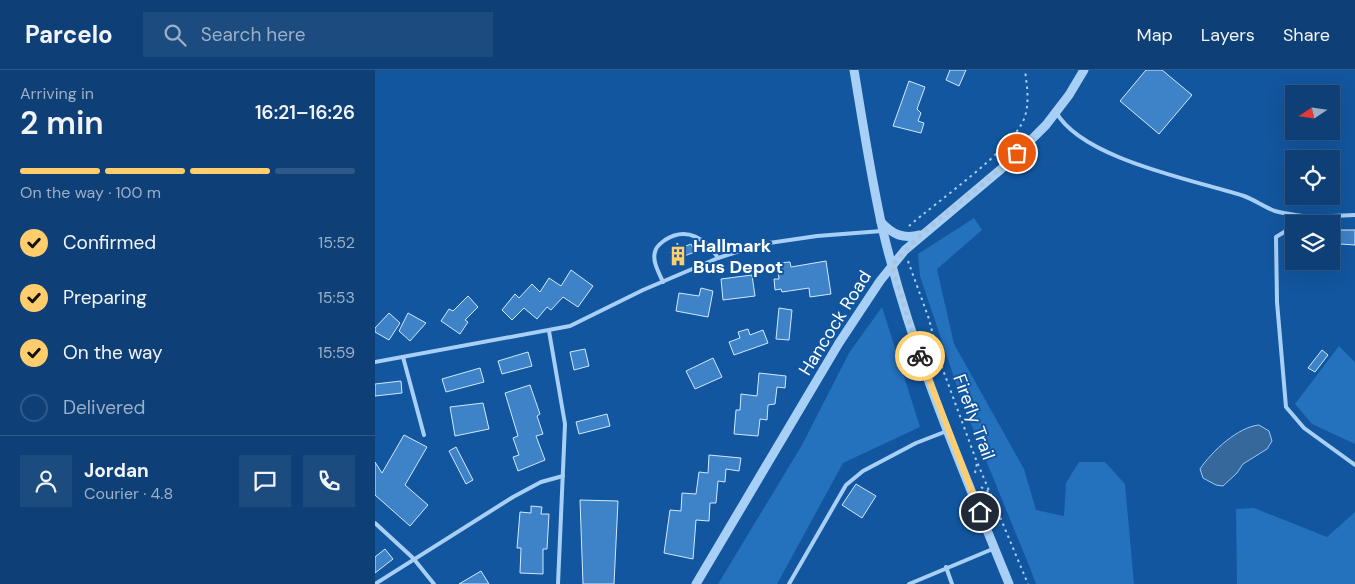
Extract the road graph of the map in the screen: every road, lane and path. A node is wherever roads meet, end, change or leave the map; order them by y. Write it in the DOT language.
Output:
graph roads {
  1 [pos="854,70"];
  2 [pos="1025,70"];
  3 [pos="1083,70"];
  4 [pos="1055,112"];
  5 [pos="1298,215"];
  6 [pos="1355,215"];
  7 [pos="1340,216"];
  8 [pos="881,222"];
  9 [pos="883,231"];
  10 [pos="1285,232"];
  11 [pos="923,234"];
  12 [pos="902,237"];
  13 [pos="676,241"];
  14 [pos="907,256"];
  15 [pos="718,258"];
  16 [pos="892,266"];
  17 [pos="686,267"];
  18 [pos="663,282"];
  19 [pos="549,331"];
  20 [pos="403,357"];
  21 [pos="375,362"];
  22 [pos="947,431"];
  23 [pos="424,435"];
  24 [pos="977,461"];
  25 [pos="1355,465"];
  26 [pos="563,476"];
  27 [pos="974,479"];
  28 [pos="975,483"];
  29 [pos="989,492"];
  30 [pos="375,523"];
  31 [pos="995,548"];
  32 [pos="413,558"];
  33 [pos="946,567"];
  34 [pos="375,584"];
  35 [pos="434,584"];
  36 [pos="558,584"];
  37 [pos="696,584"];
  38 [pos="789,584"];
  39 [pos="909,584"];
  40 [pos="952,584"];
  41 [pos="1009,584"];
  42 [pos="1028,584"];
  1 -- 8 [label="street"];
  2 -- 12 [label="path"];
  3 -- 4 [label="street, Hancock Road"];
  4 -- 5 [label="lane"];
  4 -- 11 [label="street, Hancock Road"];
  6 -- 7 [label="lane"];
  8 -- 9 [label="street"];
  8 -- 12 [label="street"];
  9 -- 15 [label="lane"];
  9 -- 16 [label="street"];
  10 -- 25 [label="lane"];
  11 -- 12 [label="street"];
  11 -- 16 [label="street, Hancock Road"];
  13 -- 17 [label="path"];
  14 -- 24 [label="path, Firefly Trail"];
  15 -- 18 [label="lane"];
  15 -- 18 [label="lane"];
  16 -- 22 [label="street"];
  16 -- 37 [label="street, Hancock Road"];
  18 -- 19 [label="lane"];
  19 -- 20 [label="lane"];
  19 -- 26 [label="lane"];
  20 -- 21 [label="lane"];
  20 -- 23 [label="lane"];
  22 -- 31 [label="street"];
  22 -- 38 [label="lane"];
  24 -- 27 [label="path"];
  24 -- 29 [label="path, Firefly Trail"];
  26 -- 32 [label="lane"];
  26 -- 36 [label="lane"];
  28 -- 29 [label="path"];
  29 -- 42 [label="path, Firefly Trail"];
  30 -- 32 [label="lane"];
  31 -- 33 [label="lane"];
  31 -- 41 [label="street"];
  32 -- 34 [label="lane"];
  32 -- 35 [label="lane"];
  33 -- 39 [label="lane"];
  33 -- 40 [label="lane"];
}
